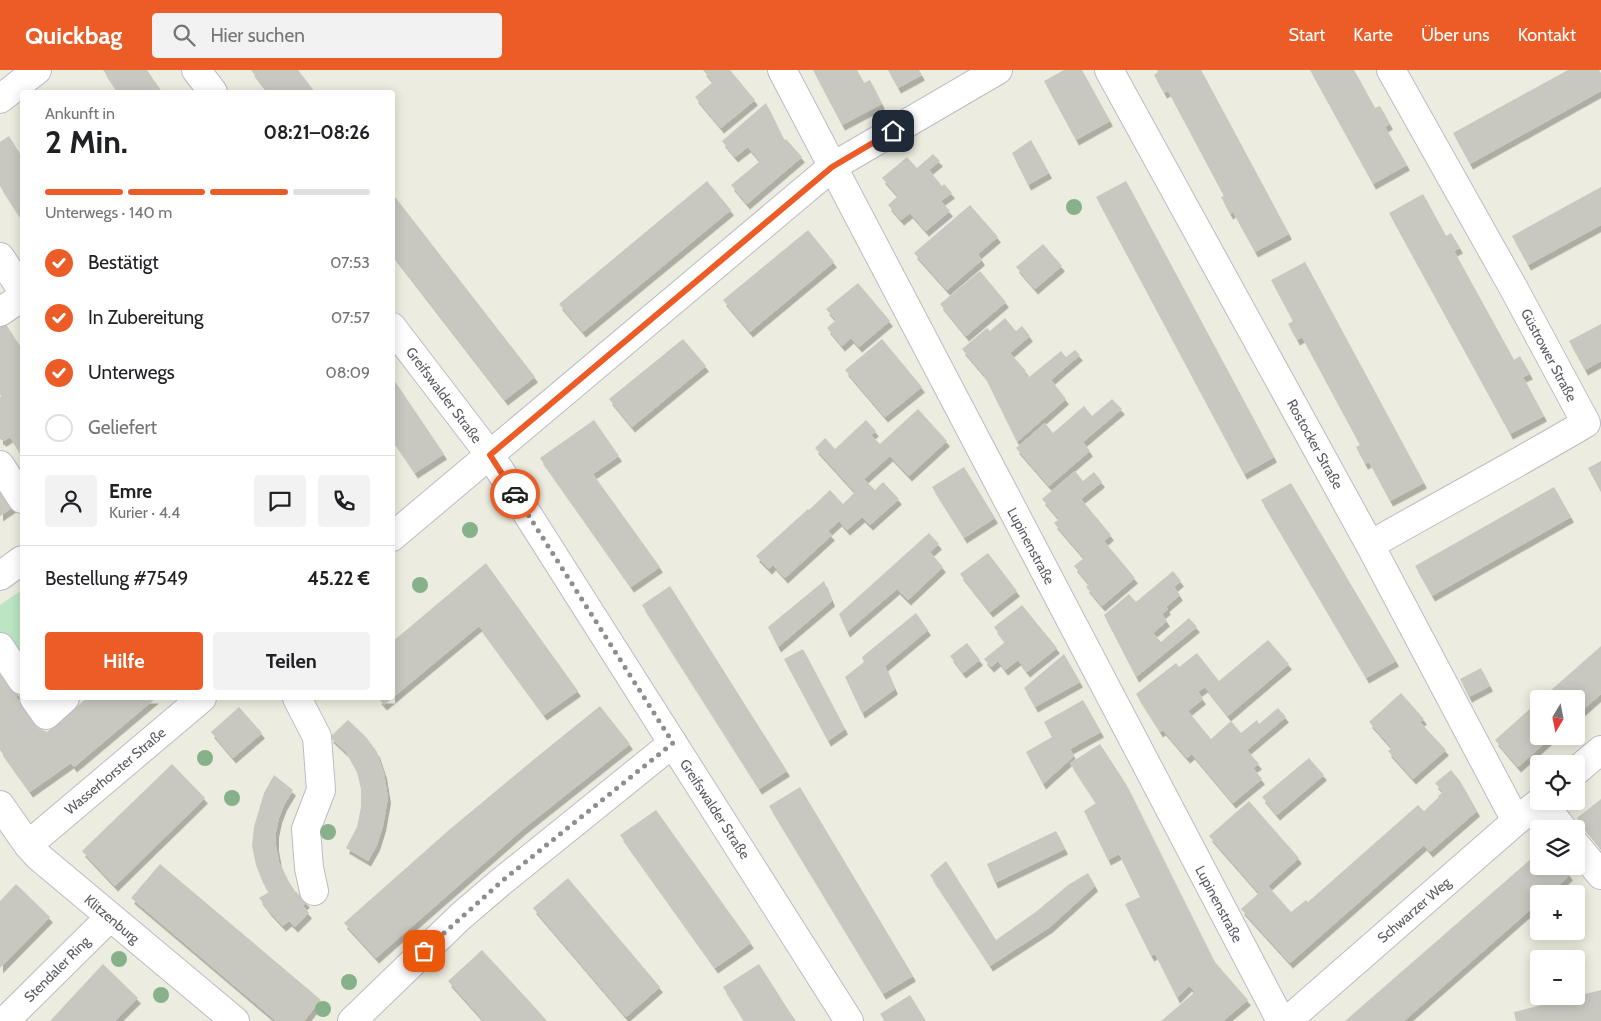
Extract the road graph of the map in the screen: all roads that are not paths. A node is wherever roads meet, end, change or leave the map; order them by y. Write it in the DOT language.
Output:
graph roads {
  1 [pos="37,70"];
  2 [pos="196,70"];
  3 [pos="782,70"];
  4 [pos="998,70"];
  5 [pos="1110,70"];
  6 [pos="1390,70"];
  7 [pos="211,90"];
  8 [pos="0,99"];
  9 [pos="832,167"];
  10 [pos="0,257"];
  11 [pos="20,287"];
  12 [pos="20,298"];
  13 [pos="0,312"];
  14 [pos="395,332"];
  15 [pos="490,455"];
  16 [pos="0,466"];
  17 [pos="20,496"];
  18 [pos="395,534"];
  19 [pos="1370,545"];
  20 [pos="20,561"];
  21 [pos="0,576"];
  22 [pos="0,648"];
  23 [pos="20,677"];
  24 [pos="35,700"];
  25 [pos="63,700"];
  26 [pos="200,700"];
  27 [pos="298,700"];
  28 [pos="673,743"];
  29 [pos="1601,750"];
  30 [pos="1585,763"];
  31 [pos="0,805"];
  32 [pos="1530,810"];
  33 [pos="1548,810"];
  34 [pos="1556,820"];
  35 [pos="1516,821"];
  36 [pos="28,844"];
  37 [pos="1585,856"];
  38 [pos="1601,876"];
  39 [pos="314,890"];
  40 [pos="110,917"];
  41 [pos="5,1021"];
  42 [pos="235,1021"];
  43 [pos="352,1021"];
  44 [pos="849,1021"];
  45 [pos="1281,1021"];
  46 [pos="1287,1021"];
  1 -- 8 [label="street"];
  2 -- 7 [label="street"];
  3 -- 9 [label="street, Lupinenstraße"];
  4 -- 9 [label="street"];
  5 -- 19 [label="street, Rostocker Straße"];
  6 -- 19 [label="street, Güstrower Straße"];
  9 -- 15 [label="street"];
  9 -- 45 [label="street, Lupinenstraße"];
  10 -- 11 [label="street"];
  12 -- 13 [label="street"];
  14 -- 15 [label="street, Greifswalder Straße"];
  15 -- 18 [label="street"];
  15 -- 28 [label="street, Greifswalder Straße"];
  16 -- 17 [label="street"];
  19 -- 35 [label="street, Rostocker Straße"];
  20 -- 21 [label="street"];
  22 -- 23 [label="street"];
  24 -- 25 [label="street"];
  26 -- 36 [label="street, Wasserhorster Straße"];
  27 -- 39 [label="street"];
  28 -- 43 [label="street"];
  28 -- 44 [label="street, Greifswalder Straße"];
  29 -- 30 [label="street"];
  31 -- 36 [label="street, Klitzenburg"];
  32 -- 35 [label="street, Schwarzer Weg"];
  33 -- 34 [label="street"];
  35 -- 46 [label="street, Schwarzer Weg"];
  36 -- 40 [label="street, Klitzenburg"];
  37 -- 38 [label="street"];
  40 -- 41 [label="street, Stendaler Ring"];
  40 -- 42 [label="street, Klitzenburg"];
}
